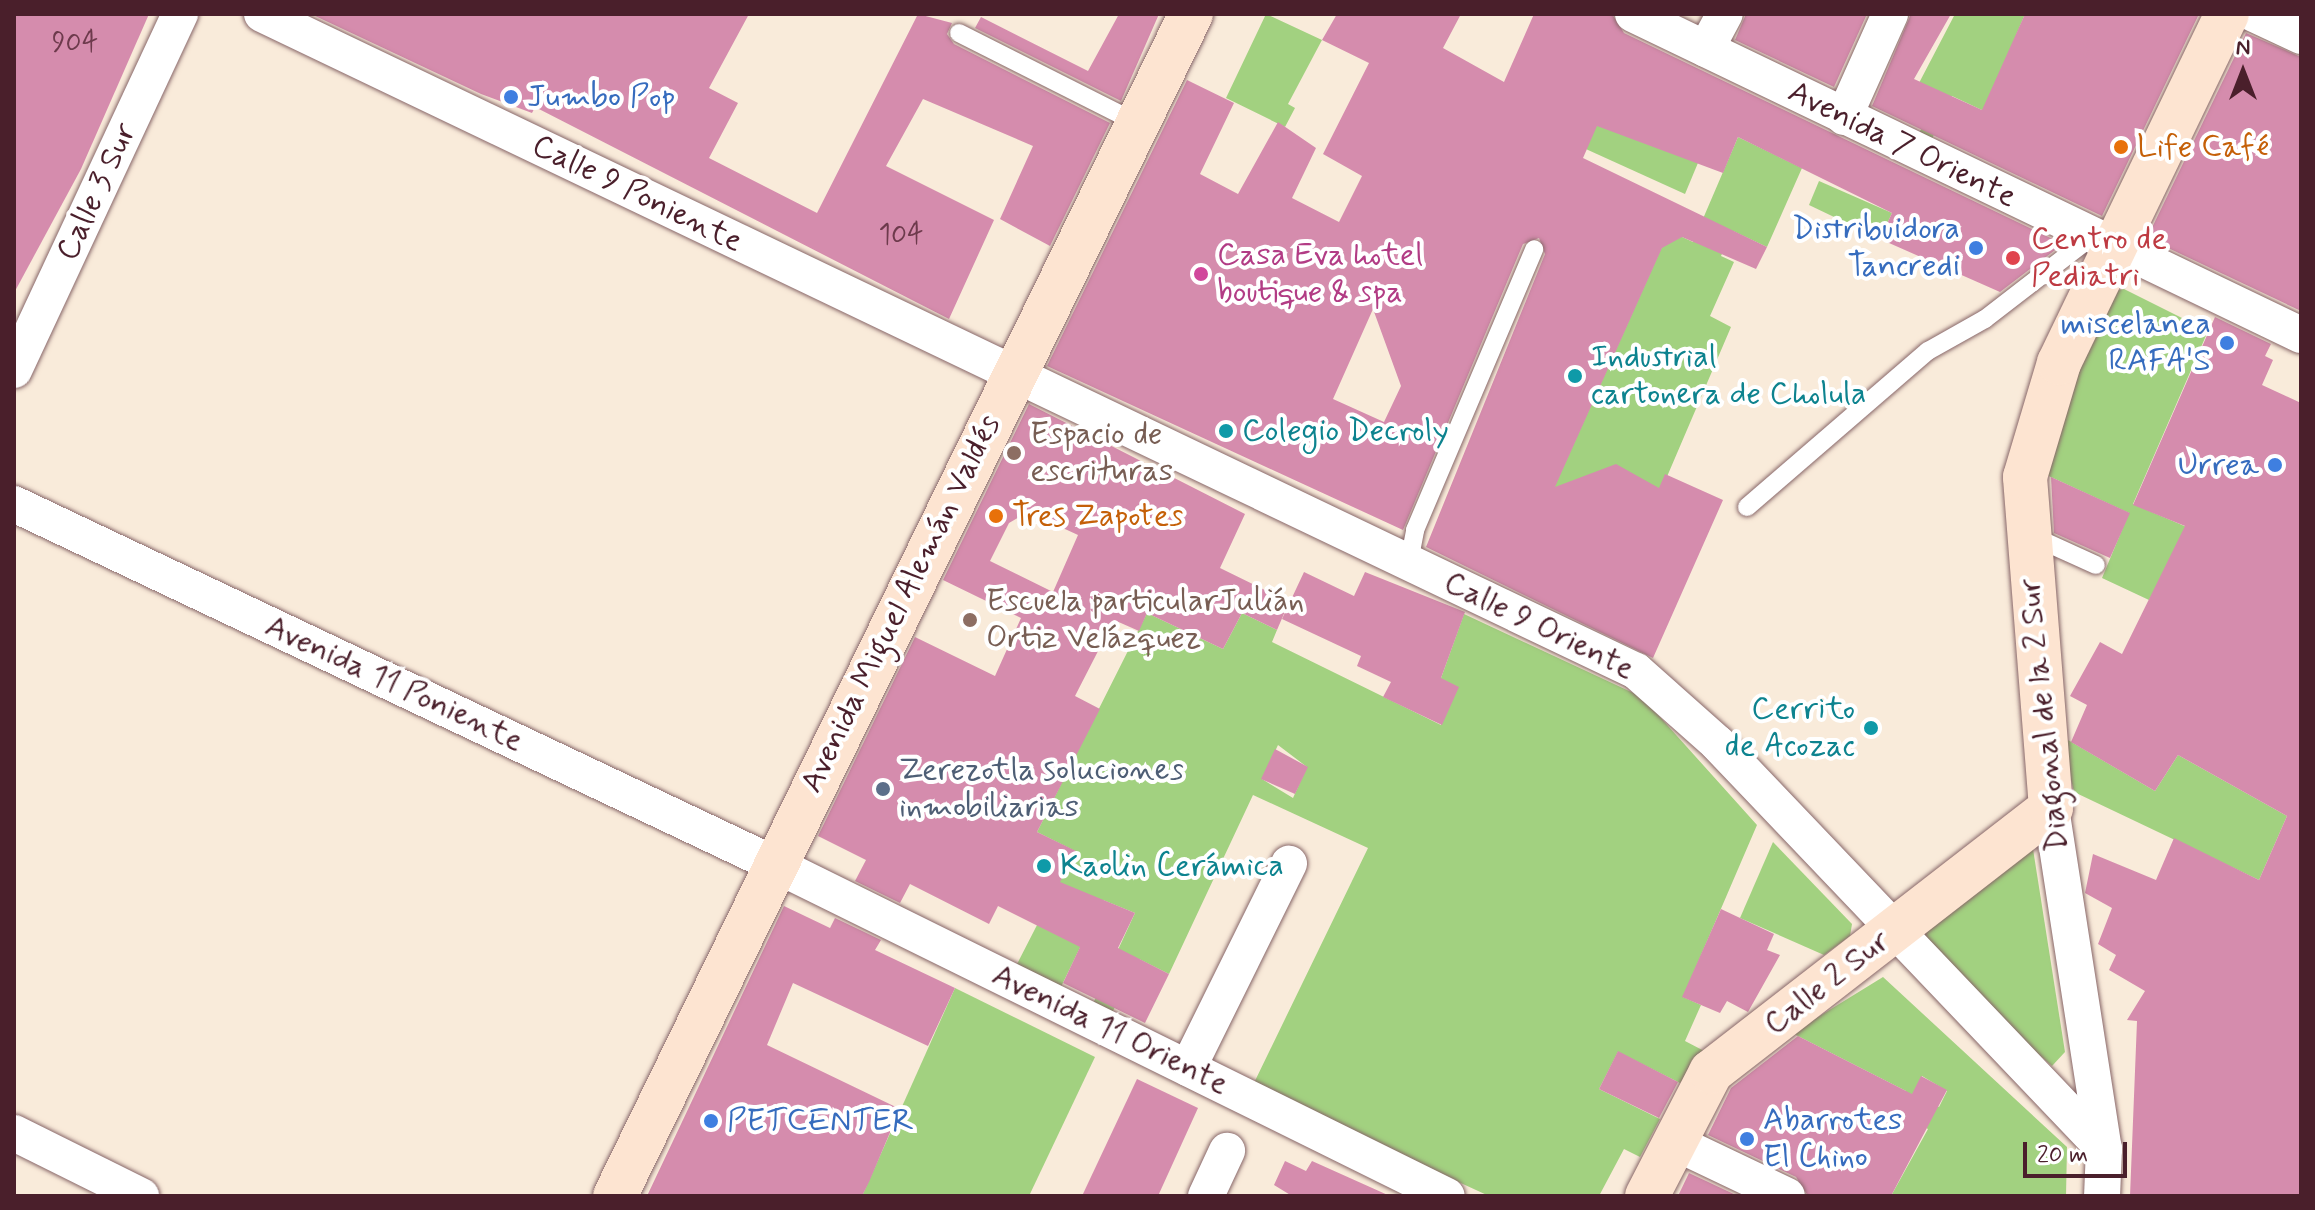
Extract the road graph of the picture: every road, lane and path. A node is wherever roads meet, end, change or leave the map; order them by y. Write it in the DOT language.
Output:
graph roads {
  1 [pos="180,14"];
  2 [pos="262,14"];
  3 [pos="1191,14"];
  4 [pos="1633,14"];
  5 [pos="1725,14"];
  6 [pos="1890,14"];
  7 [pos="2227,14"];
  8 [pos="2254,14"];
  9 [pos="959,33"];
  10 [pos="2301,36"];
  11 [pos="1706,49"];
  12 [pos="1844,117"];
  13 [pos="1137,123"];
  14 [pos="2103,243"];
  15 [pos="1534,249"];
  16 [pos="2301,335"];
  17 [pos="14,370"];
  18 [pos="1013,374"];
  19 [pos="14,504"];
  20 [pos="1747,507"];
  21 [pos="2026,534"];
  22 [pos="1409,562"];
  23 [pos="2096,565"];
  24 [pos="2051,808"];
  25 [pos="774,864"];
  26 [pos="1289,864"];
  27 [pos="1892,933"];
  28 [pos="1188,1068"];
  29 [pos="14,1133"];
  30 [pos="1674,1142"];
  31 [pos="2104,1149"];
  32 [pos="1227,1151"];
  33 [pos="141,1196"];
  34 [pos="615,1196"];
  35 [pos="1206,1196"];
  36 [pos="1447,1196"];
  37 [pos="1647,1196"];
  38 [pos="1787,1196"];
  39 [pos="2102,1196"];
  1 -- 17 [label="street, Calle 3 Sur"];
  2 -- 18 [label="street, Calle 9 Poniente"];
  3 -- 13 [label="main road, Avenida Miguel Alemán Valdés"];
  4 -- 11 [label="street, Avenida 7 Oriente"];
  5 -- 11 [label="street"];
  6 -- 12 [label="street"];
  7 -- 14 [label="main road"];
  8 -- 10 [label="street"];
  9 -- 13 [label="lane"];
  11 -- 12 [label="street, Avenida 7 Oriente"];
  12 -- 14 [label="street, Avenida 7 Oriente"];
  13 -- 18 [label="main road, Avenida Miguel Alemán Valdés"];
  14 -- 16 [label="street, Avenida 7 Oriente"];
  14 -- 20 [label="lane"];
  14 -- 21 [label="main road, Diagonal de la 2 Sur"];
  15 -- 22 [label="lane"];
  18 -- 22 [label="street, Calle 9 Oriente"];
  18 -- 25 [label="main road, Avenida Miguel Alemán Valdés"];
  19 -- 25 [label="street, Avenida 11 Poniente"];
  21 -- 23 [label="lane"];
  21 -- 24 [label="main road, Diagonal de la 2 Sur"];
  22 -- 27 [label="street, Calle 9 Oriente"];
  24 -- 27 [label="main road, Calle 2 Sur"];
  24 -- 31 [label="street, Diagonal de la 2 Sur"];
  25 -- 28 [label="street, Avenida 11 Oriente"];
  25 -- 34 [label="main road, Avenida Miguel Alemán Valdés"];
  26 -- 28 [label="street"];
  27 -- 30 [label="main road, Calle 2 Sur"];
  27 -- 31 [label="street, Calle 9 Oriente"];
  28 -- 36 [label="street, Avenida 11 Oriente"];
  29 -- 33 [label="street"];
  30 -- 37 [label="main road, Calle 2 Sur"];
  30 -- 38 [label="street"];
  31 -- 39 [label="street, Diagonal de la 2 Sur"];
  32 -- 35 [label="street"];
}
